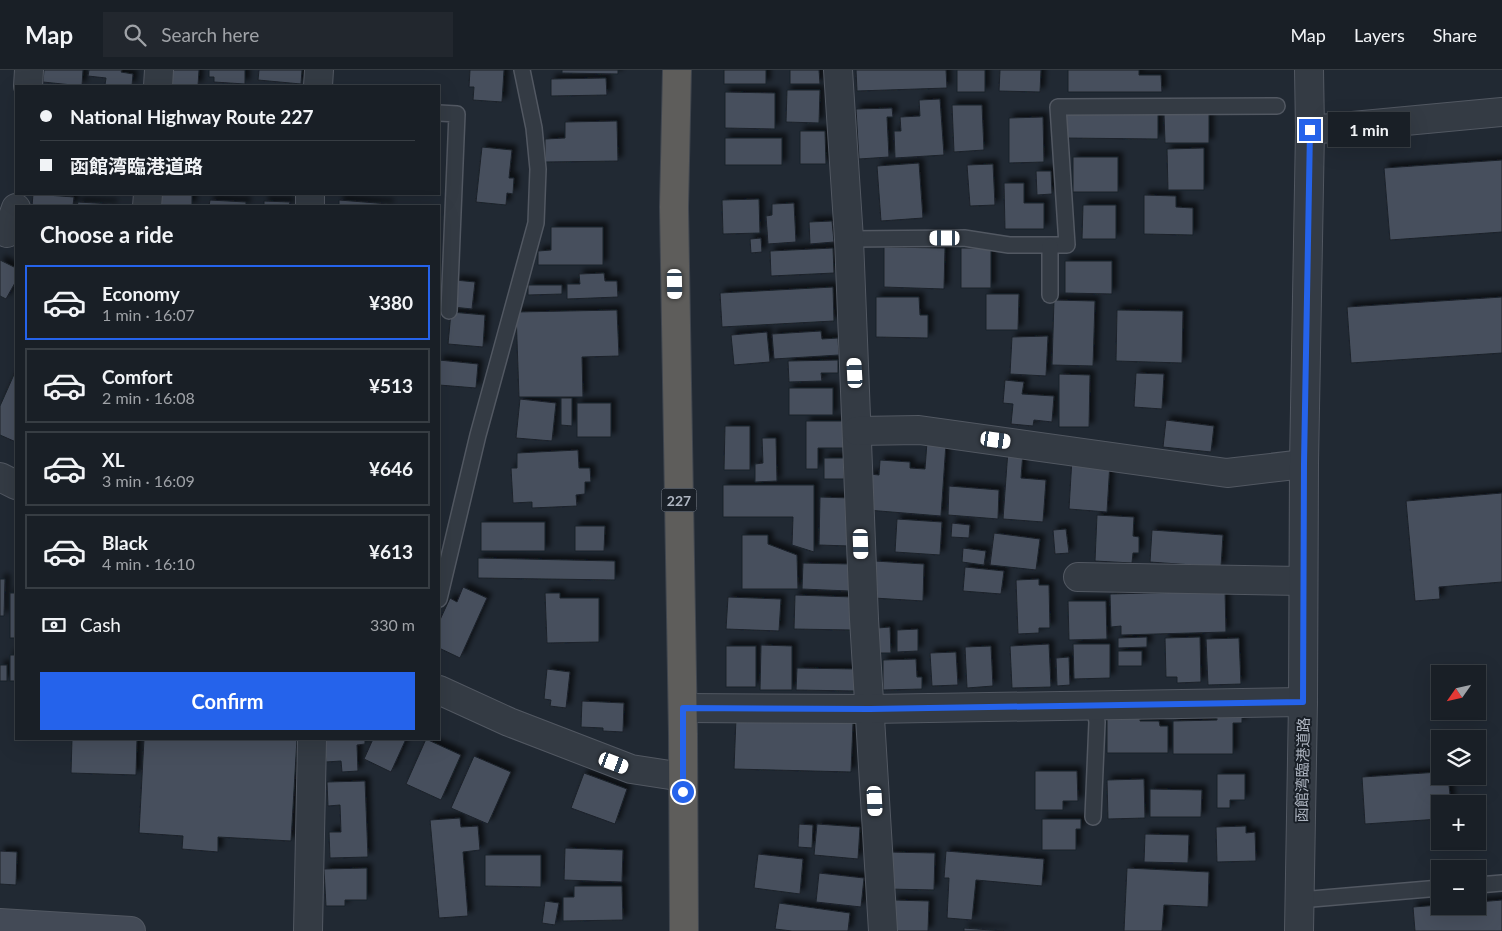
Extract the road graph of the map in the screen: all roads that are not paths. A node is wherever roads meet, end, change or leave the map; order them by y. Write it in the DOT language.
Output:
graph roads {
  1 [pos="29,70"];
  2 [pos="159,70"];
  3 [pos="318,70"];
  4 [pos="522,70"];
  5 [pos="677,70"];
  6 [pos="838,70"];
  7 [pos="1309,70"];
  8 [pos="28,85"];
  9 [pos="158,85"];
  10 [pos="318,85"];
  11 [pos="1277,106"];
  12 [pos="1502,112"];
  13 [pos="440,113"];
  14 [pos="1310,130"];
  15 [pos="15,208"];
  16 [pos="11,223"];
  17 [pos="849,239"];
  18 [pos="1050,246"];
  19 [pos="1050,295"];
  20 [pos="449,311"];
  21 [pos="857,431"];
  22 [pos="1304,464"];
  23 [pos="0,477"];
  24 [pos="15,484"];
  25 [pos="444,552"];
  26 [pos="1078,577"];
  27 [pos="1303,581"];
  28 [pos="440,590"];
  29 [pos="440,690"];
  30 [pos="1303,702"];
  31 [pos="1094,705"];
  32 [pos="683,708"];
  33 [pos="870,709"];
  34 [pos="312,740"];
  35 [pos="683,777"];
  36 [pos="1093,817"];
  37 [pos="1502,883"];
  38 [pos="1486,884"];
  39 [pos="1431,889"];
  40 [pos="1300,900"];
  41 [pos="0,923"];
  42 [pos="131,931"];
  43 [pos="308,931"];
  44 [pos="684,931"];
  45 [pos="883,931"];
  46 [pos="1299,931"];
  1 -- 8 [label="street"];
  2 -- 9 [label="street"];
  3 -- 10 [label="street"];
  4 -- 25 [label="lane"];
  5 -- 32 [label="highway, 227"];
  6 -- 17 [label="street"];
  7 -- 14 [label="street, 函館湾臨港道路"];
  11 -- 18 [label="lane"];
  12 -- 14 [label="street"];
  13 -- 20 [label="lane"];
  14 -- 22 [label="street, 函館湾臨港道路"];
  15 -- 16 [label="street"];
  17 -- 18 [label="lane"];
  17 -- 21 [label="street"];
  18 -- 19 [label="lane"];
  21 -- 22 [label="street"];
  21 -- 33 [label="street"];
  22 -- 27 [label="street, 函館湾臨港道路"];
  23 -- 24 [label="street"];
  25 -- 28 [label="lane"];
  26 -- 27 [label="street"];
  27 -- 30 [label="street, 函館湾臨港道路"];
  29 -- 35 [label="street"];
  30 -- 31 [label="street"];
  30 -- 40 [label="street, 函館湾臨港道路"];
  31 -- 33 [label="street"];
  31 -- 36 [label="lane"];
  32 -- 33 [label="street"];
  32 -- 35 [label="highway, 227"];
  33 -- 45 [label="street"];
  34 -- 43 [label="street"];
  35 -- 44 [label="highway, 227"];
  37 -- 38 [label="lane"];
  39 -- 40 [label="lane"];
  40 -- 46 [label="street, 函館湾臨港道路"];
  41 -- 42 [label="main road"];
}
